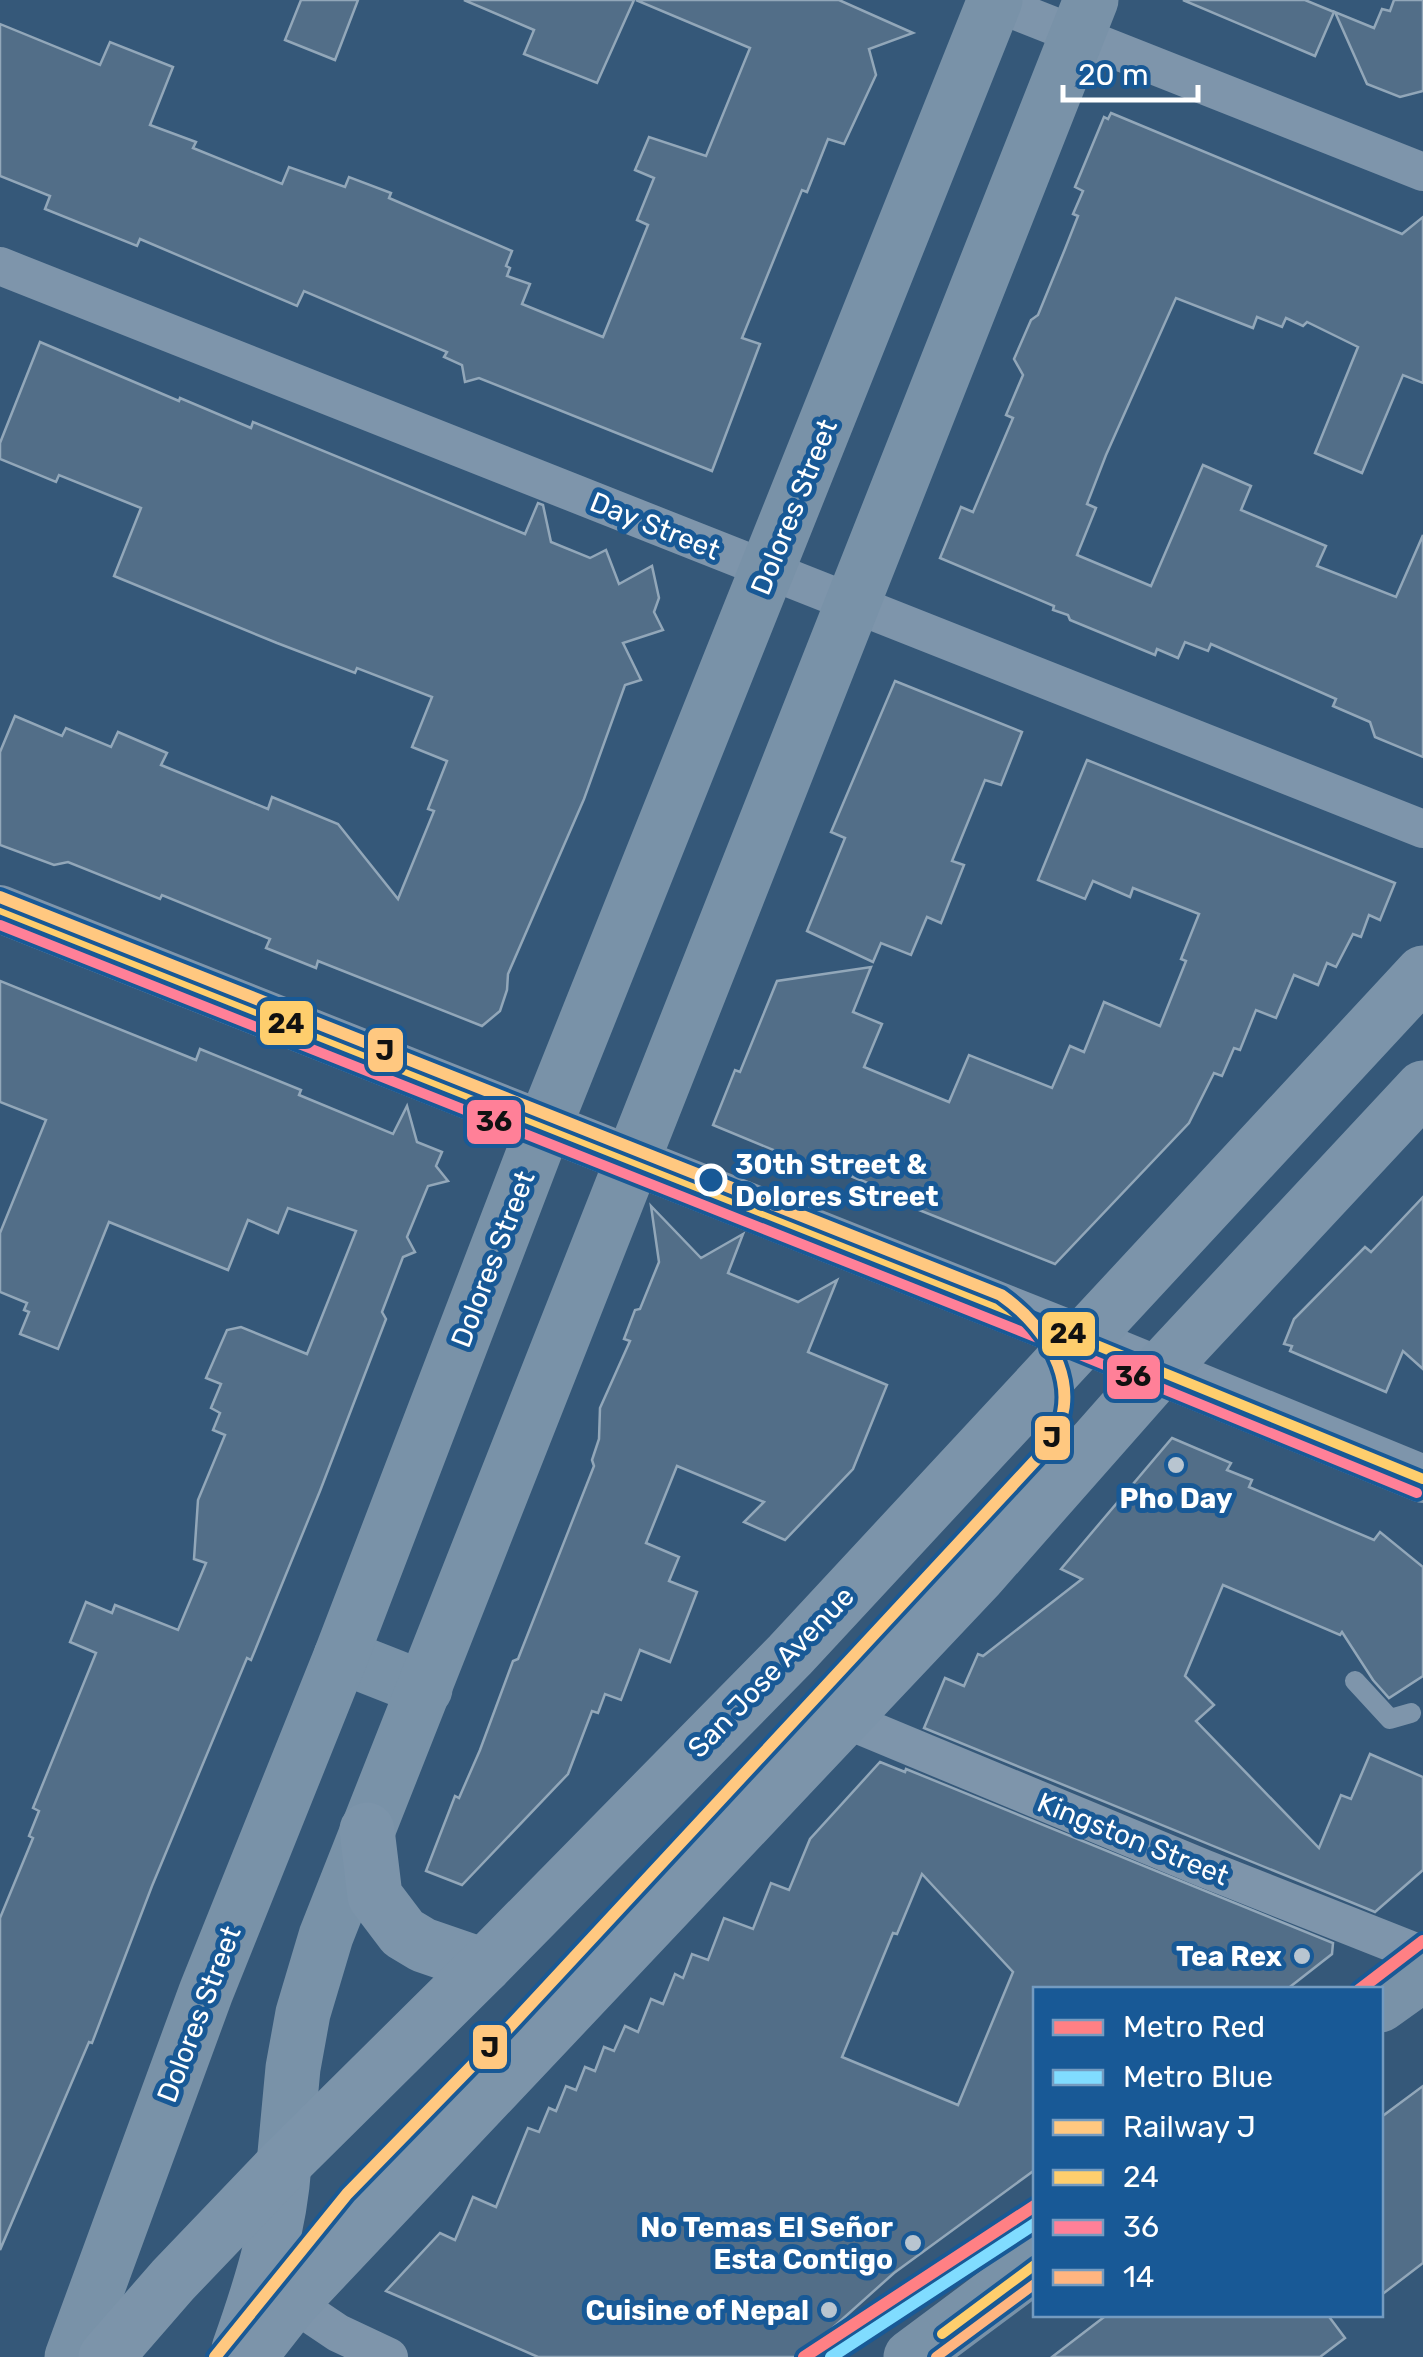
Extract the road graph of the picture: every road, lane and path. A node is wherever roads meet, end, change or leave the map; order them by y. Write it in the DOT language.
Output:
graph roads {
  1 [pos="993,1"];
  2 [pos="1084,18"];
  3 [pos="1423,172"];
  4 [pos="0,266"];
  5 [pos="768,571"];
  6 [pos="852,605"];
  7 [pos="1423,829"];
  8 [pos="0,909"];
  9 [pos="1423,973"];
  10 [pos="1423,1088"];
  11 [pos="545,1126"];
  12 [pos="633,1161"];
  13 [pos="1084,1340"];
  14 [pos="1159,1371"];
  15 [pos="1423,1479"];
  16 [pos="341,1656"];
  17 [pos="1355,1681"];
  18 [pos="424,1690"];
  19 [pos="1419,1712"];
  20 [pos="844,1719"];
  21 [pos="367,1830"];
  22 [pos="1423,1955"];
  23 [pos="484,1966"];
  24 [pos="1423,1974"];
  25 [pos="1383,2004"];
  26 [pos="284,2164"];
  27 [pos="1033,2267"];
  28 [pos="292,2302"];
  29 [pos="938,2349"];
  30 [pos="72,2357"];
  31 [pos="106,2357"];
  32 [pos="236,2357"];
  33 [pos="248,2357"];
  34 [pos="389,2357"];
  1 -- 2 [label="street"];
  1 -- 5 [label="main road, Dolores Street"];
  2 -- 3 [label="street"];
  2 -- 6 [label="main road"];
  4 -- 5 [label="street, Day Street"];
  5 -- 6 [label="street, Day Street"];
  5 -- 11 [label="main road, Dolores Street"];
  6 -- 7 [label="street, Day Street"];
  6 -- 12 [label="main road"];
  8 -- 11 [label="street"];
  9 -- 13 [label="main road, San Jose Avenue"];
  10 -- 14 [label="main road"];
  11 -- 12 [label="street"];
  11 -- 16 [label="main road, Dolores Street"];
  12 -- 13 [label="street"];
  12 -- 18 [label="main road"];
  13 -- 14 [label="street"];
  13 -- 23 [label="main road, San Jose Avenue"];
  14 -- 15 [label="street"];
  14 -- 20 [label="main road"];
  16 -- 18 [label="main road"];
  16 -- 30 [label="main road, Dolores Street"];
  17 -- 19 [label="lane"];
  18 -- 21 [label="main road"];
  20 -- 22 [label="street, Kingston Street"];
  20 -- 28 [label="main road"];
  21 -- 23 [label="main road"];
  21 -- 26 [label="main road"];
  23 -- 26 [label="main road, San Jose Avenue"];
  24 -- 25 [label="main road"];
  26 -- 31 [label="main road, San Jose Avenue"];
  26 -- 32 [label="main road"];
  27 -- 29 [label="main road"];
  28 -- 33 [label="main road"];
  28 -- 34 [label="street"];
}
